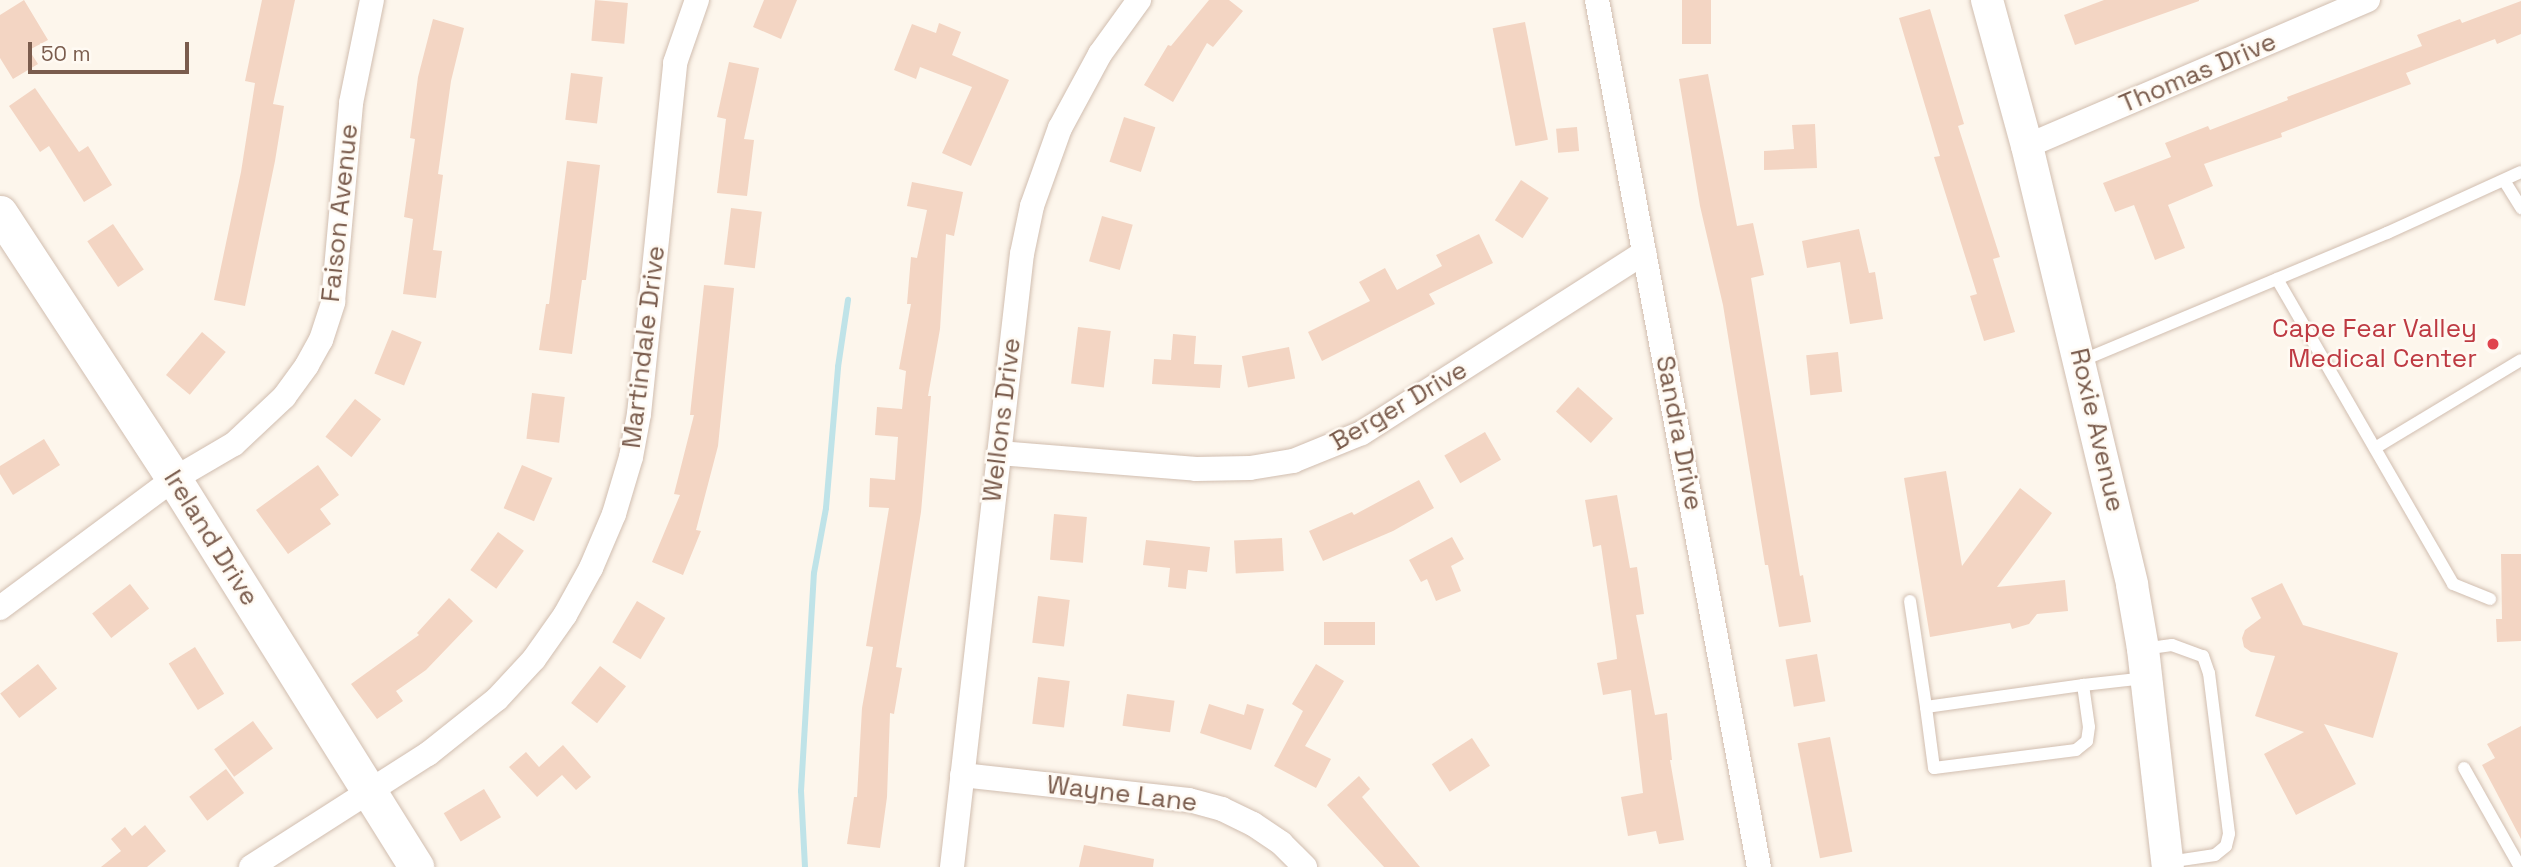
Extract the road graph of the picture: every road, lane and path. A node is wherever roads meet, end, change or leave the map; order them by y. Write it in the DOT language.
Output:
graph roads {
  1 [pos="372,0"];
  2 [pos="697,0"];
  3 [pos="1139,0"];
  4 [pos="1597,0"];
  5 [pos="1987,0"];
  6 [pos="2368,0"];
  7 [pos="2027,146"];
  8 [pos="2521,172"];
  9 [pos="2505,182"];
  10 [pos="2521,208"];
  11 [pos="1,219"];
  12 [pos="1644,253"];
  13 [pos="2277,279"];
  14 [pos="2521,360"];
  15 [pos="2081,361"];
  16 [pos="2375,448"];
  17 [pos="999,453"];
  18 [pos="174,479"];
  19 [pos="2490,599"];
  20 [pos="1910,601"];
  21 [pos="0,608"];
  22 [pos="2144,663"];
  23 [pos="2083,685"];
  24 [pos="1926,707"];
  25 [pos="2464,768"];
  26 [pos="962,775"];
  27 [pos="369,790"];
  28 [pos="2168,865"];
  29 [pos="251,867"];
  30 [pos="416,867"];
  31 [pos="952,867"];
  32 [pos="1305,867"];
  33 [pos="1759,867"];
  34 [pos="2520,867"];
  1 -- 18 [label="street, Faison Avenue"];
  2 -- 27 [label="street, Martindale Drive"];
  3 -- 17 [label="street, Wellons Drive"];
  4 -- 12 [label="street, Sandra Drive"];
  5 -- 7 [label="street, Roxie Avenue"];
  6 -- 7 [label="street, Thomas Drive"];
  7 -- 15 [label="street, Roxie Avenue"];
  8 -- 9 [label="lane"];
  9 -- 10 [label="lane"];
  9 -- 13 [label="lane"];
  11 -- 18 [label="main road, Ireland Drive"];
  12 -- 17 [label="street, Berger Drive"];
  12 -- 33 [label="street, Sandra Drive"];
  13 -- 15 [label="lane"];
  13 -- 16 [label="lane"];
  14 -- 16 [label="lane"];
  15 -- 22 [label="street, Roxie Avenue"];
  16 -- 19 [label="lane"];
  17 -- 26 [label="street, Wellons Drive"];
  18 -- 21 [label="street, Faison Avenue"];
  18 -- 27 [label="main road, Ireland Drive"];
  20 -- 24 [label="lane"];
  22 -- 23 [label="lane"];
  22 -- 28 [label="street, Roxie Avenue"];
  22 -- 28 [label="lane"];
  23 -- 24 [label="lane"];
  23 -- 24 [label="lane"];
  25 -- 34 [label="lane"];
  26 -- 31 [label="street, Wellons Drive"];
  26 -- 32 [label="street, Wayne Lane"];
  27 -- 29 [label="street, Martindale Drive"];
  27 -- 30 [label="main road, Ireland Drive"];
}
